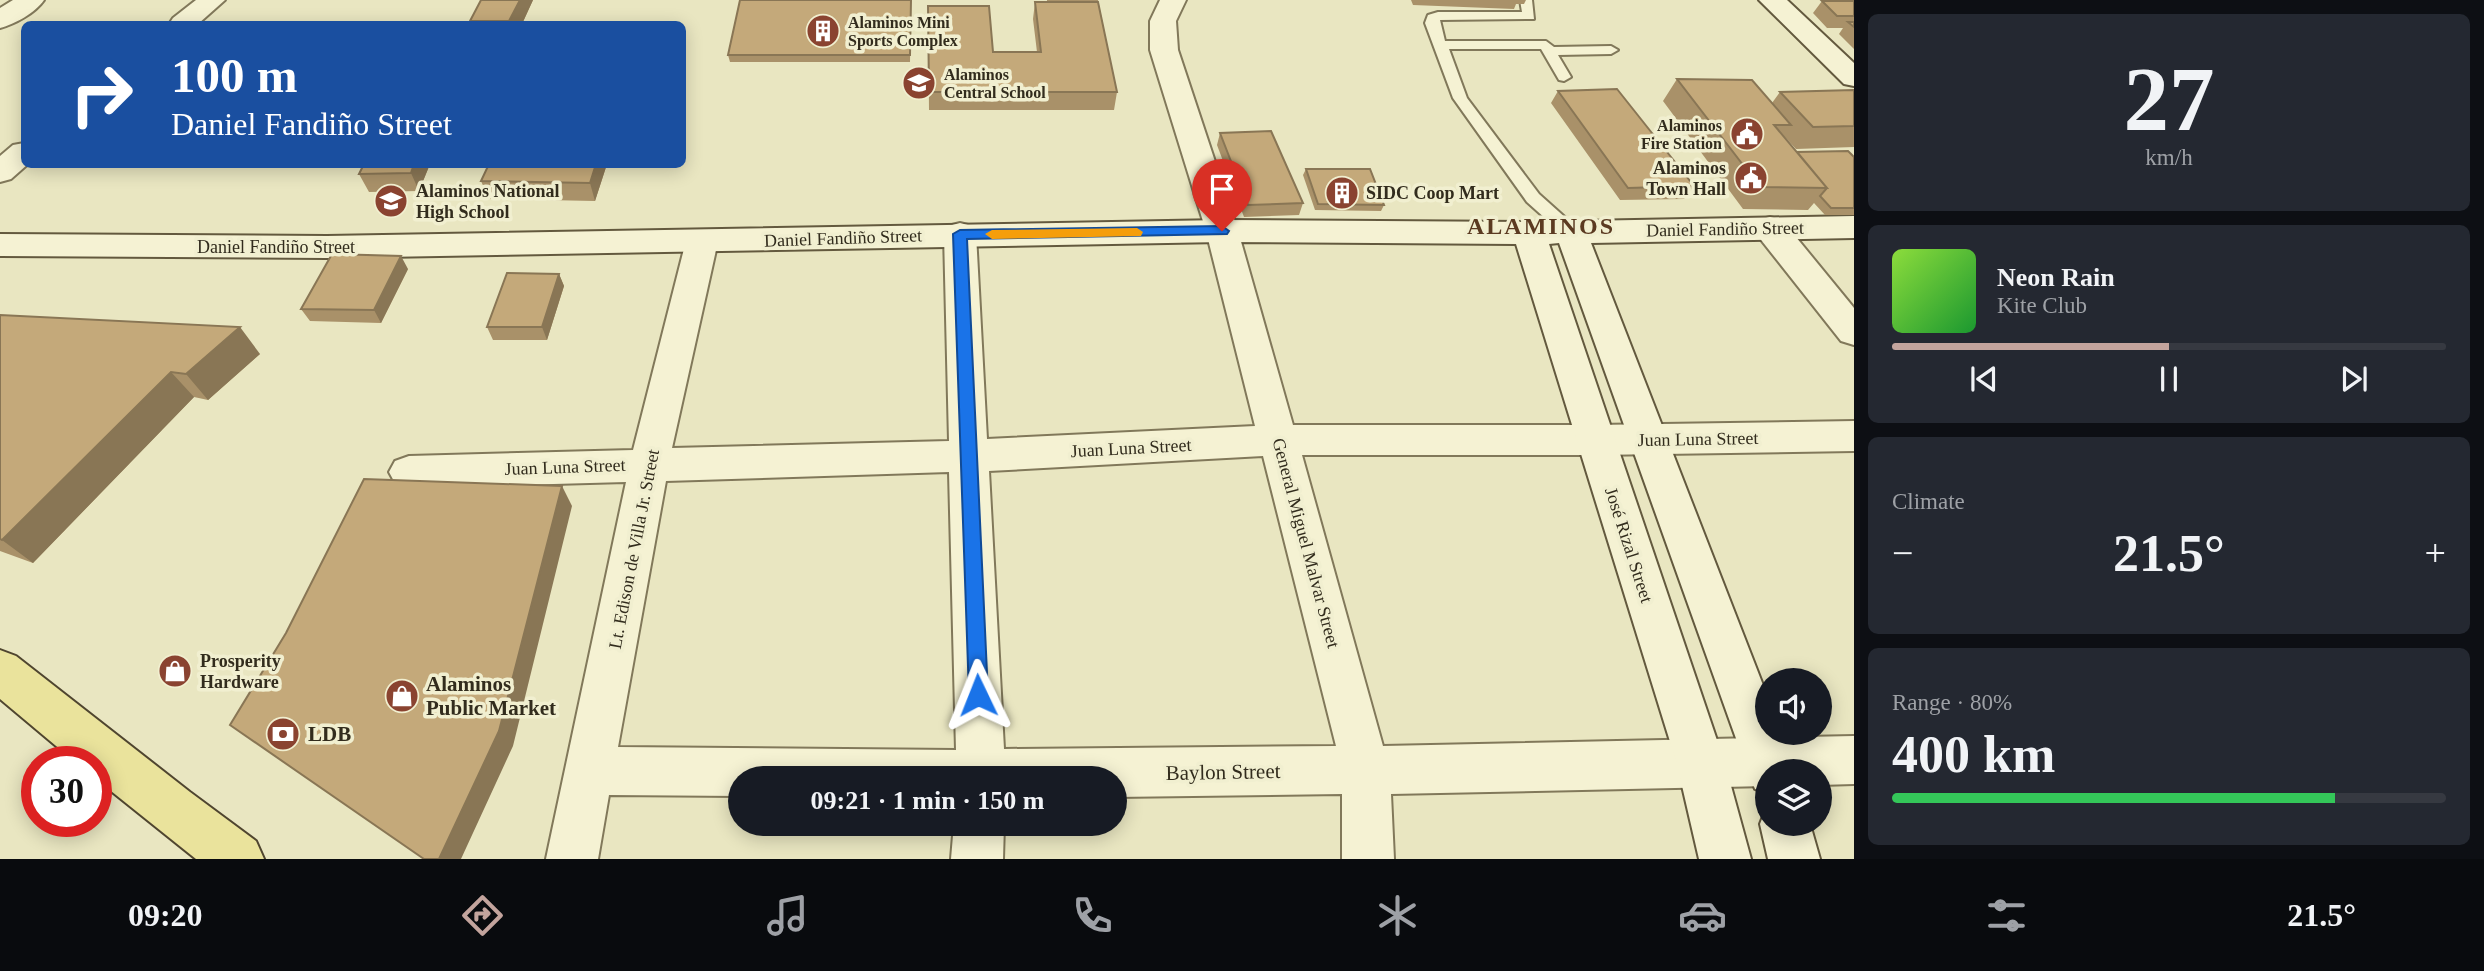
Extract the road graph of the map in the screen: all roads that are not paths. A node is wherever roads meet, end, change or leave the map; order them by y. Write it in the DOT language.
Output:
graph roads {
  1 [pos="31,0"];
  2 [pos="212,0"];
  3 [pos="1173,0"];
  4 [pos="1526,0"];
  5 [pos="1772,0"];
  6 [pos="0,19"];
  7 [pos="185,21"];
  8 [pos="1540,34"];
  9 [pos="1441,45"];
  10 [pos="1611,50"];
  11 [pos="1564,77"];
  12 [pos="1854,78"];
  13 [pos="21,154"];
  14 [pos="0,172"];
  15 [pos="1531,216"];
  16 [pos="1854,227"];
  17 [pos="1770,228"];
  18 [pos="1222,231"];
  19 [pos="1571,232"];
  20 [pos="960,234"];
  21 [pos="702,241"];
  22 [pos="0,245"];
  23 [pos="1854,332"];
  24 [pos="1854,436"];
  25 [pos="1278,440"];
  26 [pos="1595,440"];
  27 [pos="1649,440"];
  28 [pos="970,456"];
  29 [pos="649,465"];
  30 [pos="409,472"];
  31 [pos="0,671"];
  32 [pos="1767,759"];
  33 [pos="1854,760"];
  34 [pos="1832,762"];
  35 [pos="1700,764"];
  36 [pos="981,766"];
  37 [pos="1755,766"];
  38 [pos="1366,770"];
  39 [pos="591,771"];
  40 [pos="728,773"];
  41 [pos="1127,774"];
  42 [pos="978,836"];
  43 [pos="1788,836"];
  44 [pos="239,859"];
  45 [pos="572,859"];
  46 [pos="977,859"];
  47 [pos="1368,859"];
  48 [pos="1725,859"];
  49 [pos="1794,859"];
  1 -- 6 [label="street"];
  2 -- 7 [label="street"];
  3 -- 18 [label="street, General Miguel Malvar Street"];
  4 -- 8 [label="lane"];
  5 -- 12 [label="street"];
  8 -- 9 [label="lane"];
  8 -- 9 [label="lane"];
  8 -- 10 [label="lane"];
  8 -- 11 [label="lane"];
  9 -- 15 [label="lane"];
  13 -- 14 [label="street"];
  15 -- 18 [label="street, Daniel Fandiño Street"];
  15 -- 19 [label="street, Daniel Fandiño Street"];
  15 -- 26 [label="street, José Rizal Street"];
  16 -- 17 [label="street, Daniel Fandiño Street"];
  17 -- 19 [label="street, Daniel Fandiño Street"];
  17 -- 23 [label="street"];
  18 -- 20 [label="street, Daniel Fandiño Street"];
  18 -- 25 [label="street, General Miguel Malvar Street"];
  19 -- 27 [label="street"];
  20 -- 21 [label="street, Daniel Fandiño Street"];
  20 -- 28 [label="street"];
  21 -- 22 [label="street, Daniel Fandiño Street"];
  21 -- 29 [label="street, Lt. Edison de Villa Jr. Street"];
  24 -- 27 [label="street, Juan Luna Street"];
  25 -- 26 [label="street, Juan Luna Street"];
  25 -- 28 [label="street, Juan Luna Street"];
  25 -- 38 [label="street, General Miguel Malvar Street"];
  26 -- 27 [label="street, Juan Luna Street"];
  26 -- 35 [label="street, José Rizal Street"];
  27 -- 32 [label="street"];
  28 -- 29 [label="street, Juan Luna Street"];
  28 -- 36 [label="street"];
  29 -- 30 [label="street, Juan Luna Street"];
  29 -- 39 [label="street, Lt. Edison de Villa Jr. Street"];
  31 -- 44 [label="main road"];
  33 -- 34 [label="street, Baylon Street"];
  35 -- 37 [label="street, Baylon Street"];
  35 -- 38 [label="street, Baylon Street"];
  35 -- 48 [label="street, José Rizal Street"];
  38 -- 41 [label="street, Baylon Street"];
  38 -- 47 [label="street, General Miguel Malvar Street"];
  39 -- 40 [label="street, Baylon Street"];
  39 -- 45 [label="street, Lt. Edison de Villa Jr. Street"];
  42 -- 46 [label="street"];
  43 -- 49 [label="street"];
}
